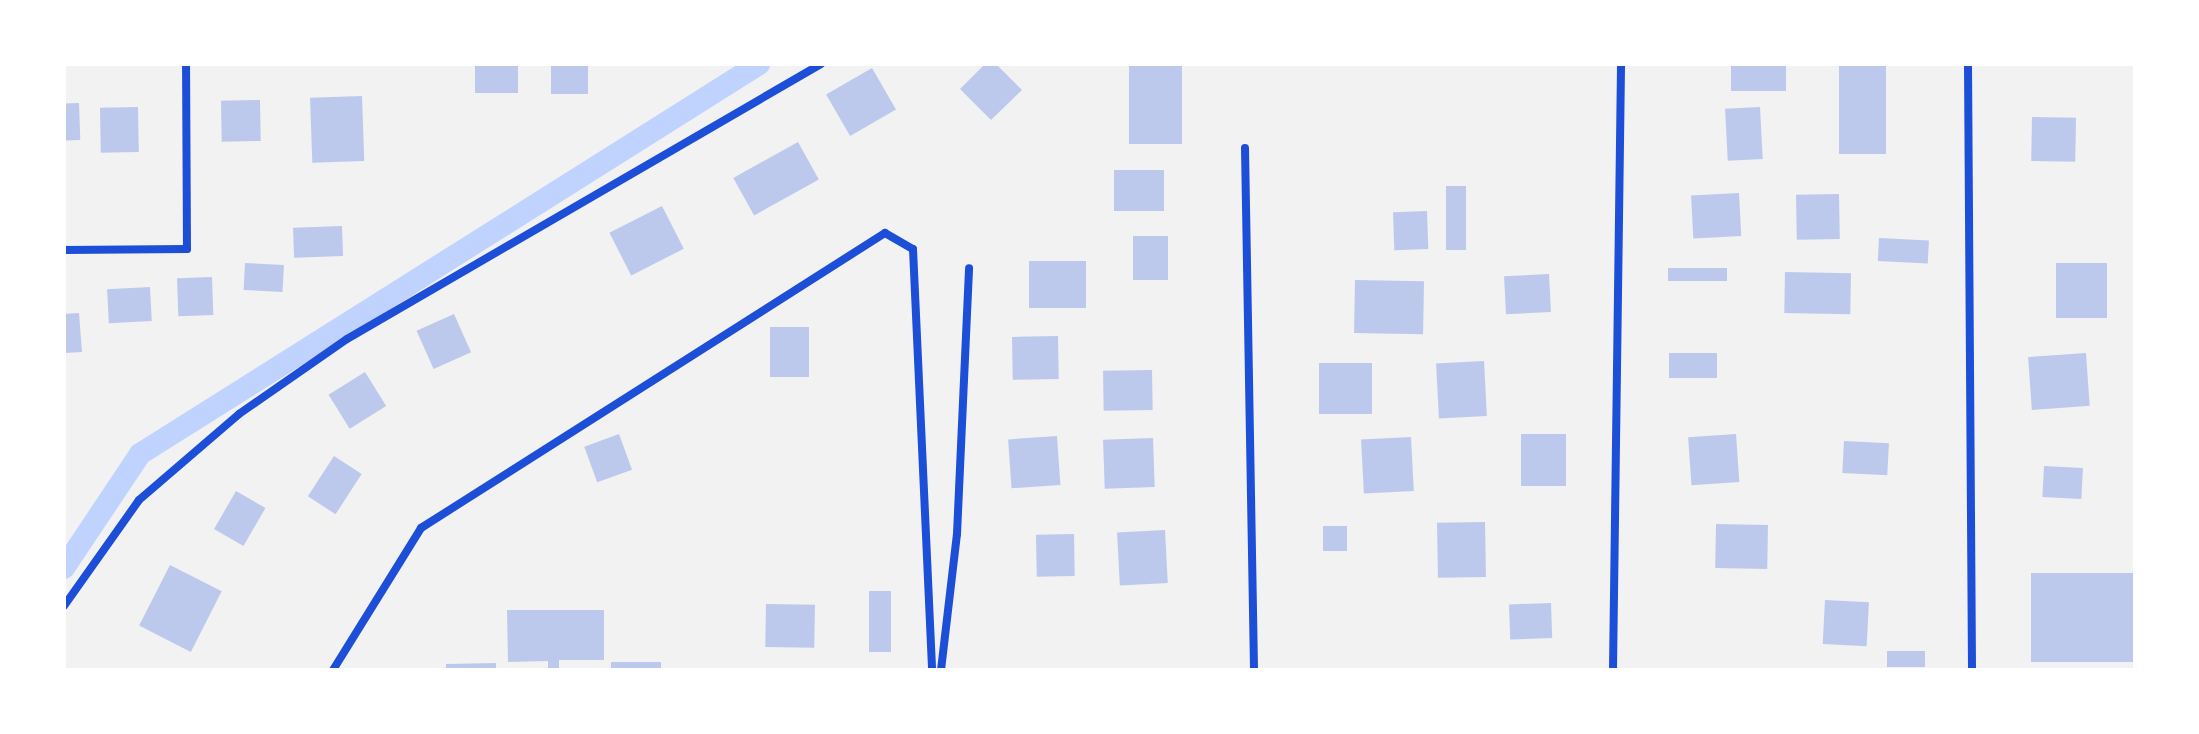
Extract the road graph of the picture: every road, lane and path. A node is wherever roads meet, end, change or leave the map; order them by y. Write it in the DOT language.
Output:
graph roads {
  1 [pos="186,64"];
  2 [pos="821,64"];
  3 [pos="1621,64"];
  4 [pos="1968,64"];
  5 [pos="1245,148"];
  6 [pos="64,250"];
  7 [pos="969,268"];
  8 [pos="64,606"];
  9 [pos="333,670"];
  10 [pos="932,670"];
  11 [pos="941,670"];
  12 [pos="1254,670"];
  13 [pos="1613,670"];
  14 [pos="1972,670"];
  1 -- 6 [label="street"];
  2 -- 8 [label="street"];
  3 -- 13 [label="street"];
  4 -- 14 [label="street"];
  5 -- 12 [label="street"];
  7 -- 11 [label="street"];
  9 -- 10 [label="street"];
}
